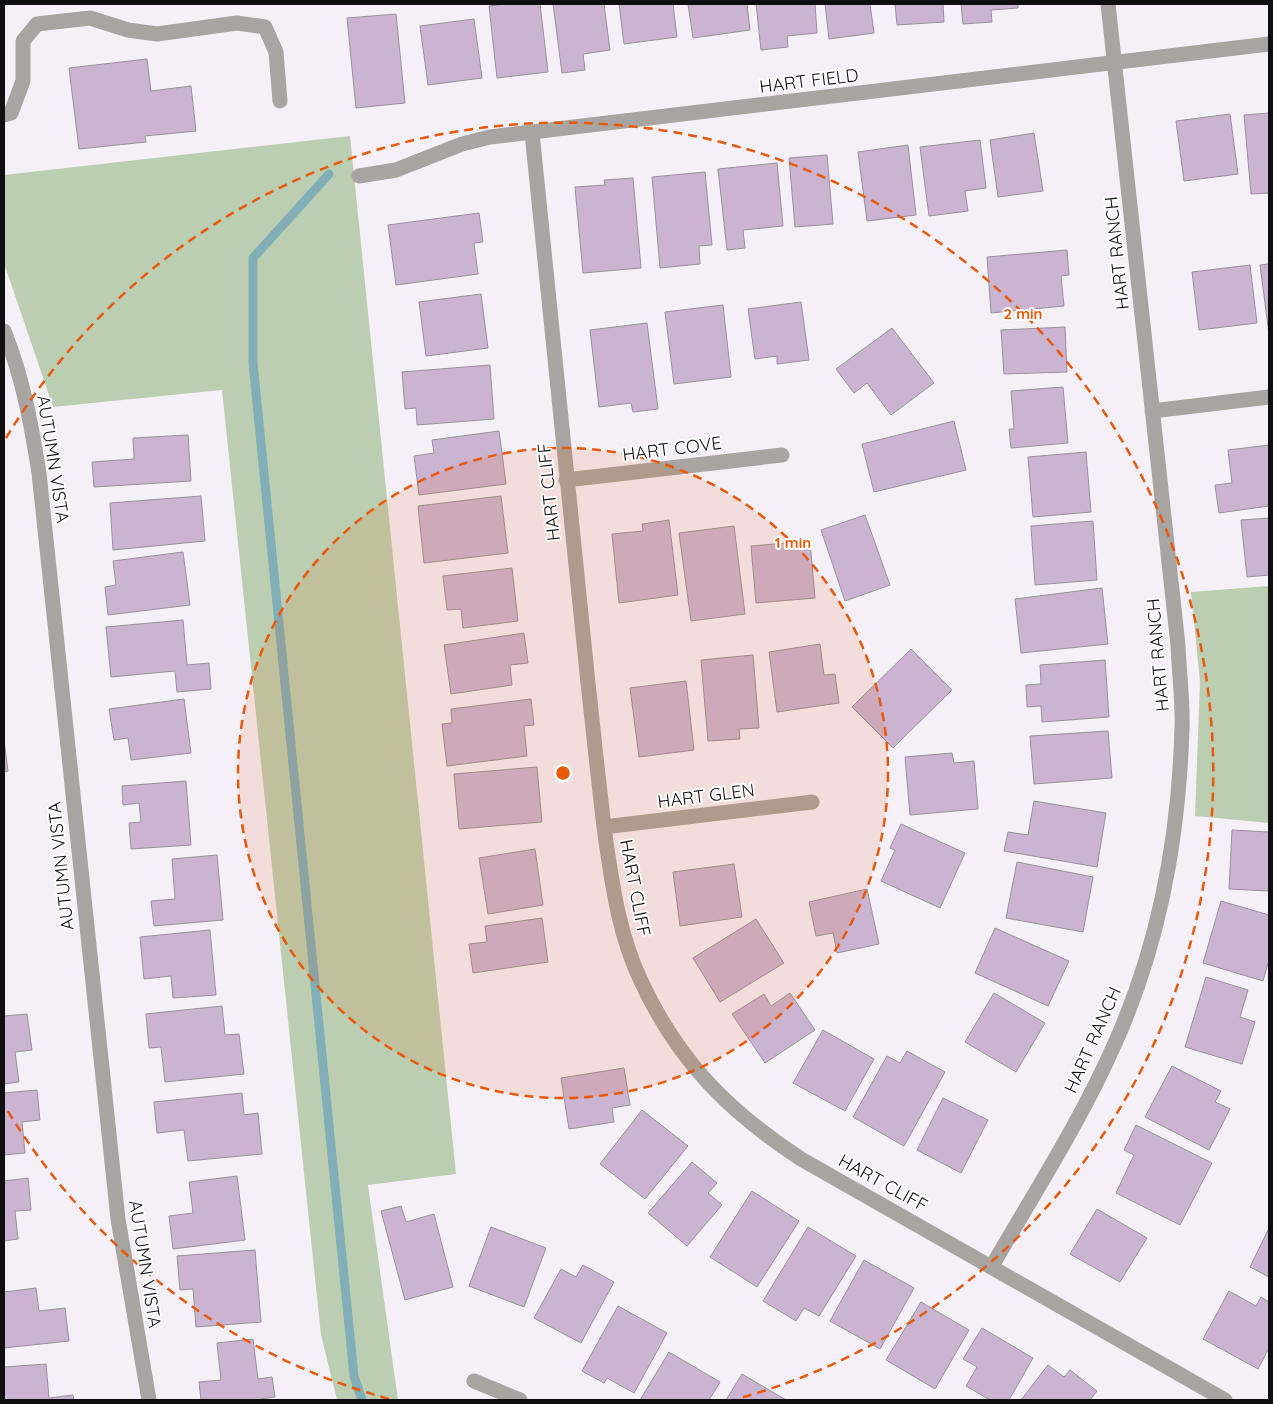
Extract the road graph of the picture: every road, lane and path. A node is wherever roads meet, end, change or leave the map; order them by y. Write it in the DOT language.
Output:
graph roads {
  1 [pos="1108,4"];
  2 [pos="1269,44"];
  3 [pos="1115,63"];
  4 [pos="280,101"];
  5 [pos="4,115"];
  6 [pos="532,132"];
  7 [pos="359,176"];
  8 [pos="4,331"];
  9 [pos="1269,397"];
  10 [pos="1152,411"];
  11 [pos="782,454"];
  12 [pos="566,480"];
  13 [pos="812,802"];
  14 [pos="604,827"];
  15 [pos="992,1266"];
  16 [pos="474,1381"];
  17 [pos="149,1400"];
  18 [pos="520,1400"];
  19 [pos="1225,1400"];
  1 -- 3 [label="street, HART RANCH"];
  2 -- 3 [label="street, HART FIELD"];
  3 -- 6 [label="street, HART FIELD"];
  3 -- 10 [label="street, HART RANCH"];
  4 -- 5 [label="street"];
  6 -- 7 [label="street, HART FIELD"];
  6 -- 12 [label="street, HART CLIFF"];
  8 -- 17 [label="street, AUTUMN VISTA"];
  9 -- 10 [label="street"];
  10 -- 15 [label="street, HART RANCH"];
  11 -- 12 [label="street, HART COVE"];
  12 -- 14 [label="street, HART CLIFF"];
  13 -- 14 [label="street, HART GLEN"];
  14 -- 15 [label="street, HART CLIFF"];
  15 -- 19 [label="street, HART CLIFF"];
  16 -- 18 [label="street"];
}
